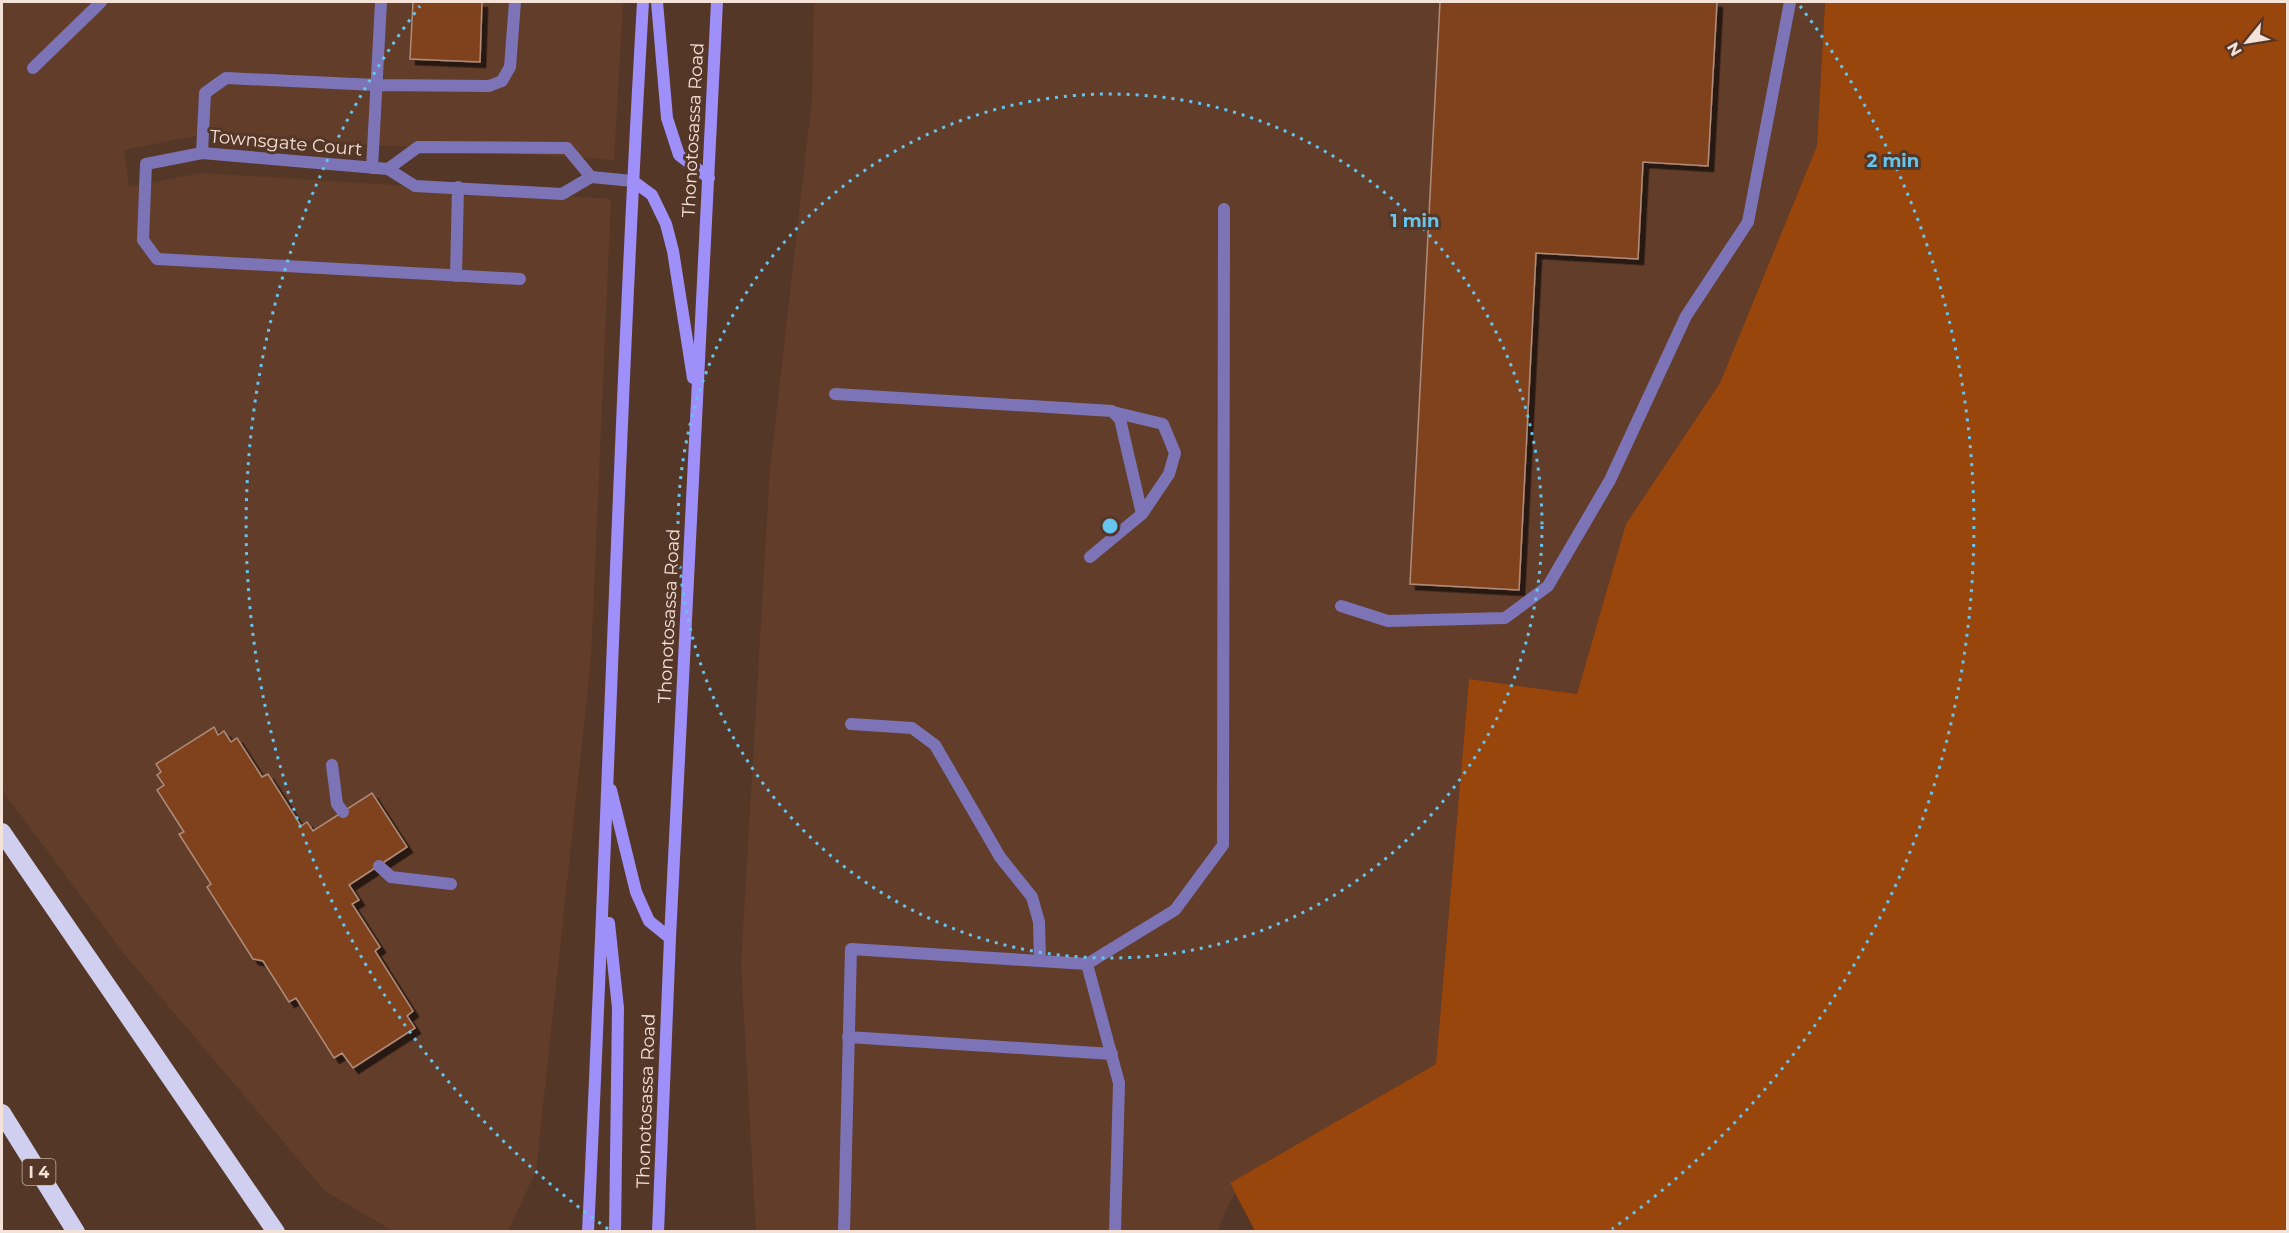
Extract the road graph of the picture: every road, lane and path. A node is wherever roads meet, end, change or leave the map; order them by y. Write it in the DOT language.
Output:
graph roads {
  1 [pos="101,2"];
  2 [pos="381,2"];
  3 [pos="515,2"];
  4 [pos="643,2"];
  5 [pos="657,2"];
  6 [pos="717,2"];
  7 [pos="1790,2"];
  8 [pos="33,68"];
  9 [pos="376,85"];
  10 [pos="202,153"];
  11 [pos="372,168"];
  12 [pos="388,169"];
  13 [pos="591,177"];
  14 [pos="709,177"];
  15 [pos="633,181"];
  16 [pos="458,187"];
  17 [pos="1224,210"];
  18 [pos="456,276"];
  19 [pos="520,279"];
  20 [pos="836,394"];
  21 [pos="697,402"];
  22 [pos="1112,411"];
  23 [pos="1142,514"];
  24 [pos="1090,557"];
  25 [pos="1341,606"];
  26 [pos="851,724"];
  27 [pos="332,765"];
  28 [pos="608,774"];
  29 [pos="343,812"];
  30 [pos="2,832"];
  31 [pos="379,866"];
  32 [pos="451,884"];
  33 [pos="604,886"];
  34 [pos="670,938"];
  35 [pos="1040,961"];
  36 [pos="1087,964"];
  37 [pos="848,1037"];
  38 [pos="1112,1054"];
  39 [pos="2,1113"];
  40 [pos="76,1232"];
  41 [pos="276,1232"];
  42 [pos="588,1232"];
  43 [pos="615,1232"];
  44 [pos="658,1232"];
  45 [pos="844,1232"];
  46 [pos="1115,1232"];
  1 -- 8 [label="lane"];
  2 -- 9 [label="lane"];
  3 -- 9 [label="lane"];
  4 -- 15 [label="main road"];
  5 -- 14 [label="main road"];
  6 -- 14 [label="main road, Thonotosassa Road"];
  7 -- 25 [label="lane"];
  9 -- 10 [label="lane"];
  9 -- 11 [label="lane"];
  10 -- 11 [label="lane, Townsgate Court"];
  10 -- 18 [label="lane, Townsgate Court"];
  11 -- 12 [label="lane, Townsgate Court"];
  12 -- 13 [label="lane"];
  12 -- 16 [label="lane, Townsgate Court"];
  13 -- 15 [label="lane"];
  13 -- 16 [label="lane, Townsgate Court"];
  14 -- 21 [label="main road, Thonotosassa Road"];
  15 -- 21 [label="main road"];
  15 -- 28 [label="main road"];
  16 -- 18 [label="lane"];
  17 -- 36 [label="lane"];
  18 -- 19 [label="lane"];
  20 -- 22 [label="lane"];
  21 -- 34 [label="main road, Thonotosassa Road"];
  22 -- 23 [label="lane"];
  22 -- 23 [label="lane"];
  23 -- 24 [label="lane"];
  26 -- 35 [label="lane"];
  27 -- 29 [label="lane"];
  28 -- 33 [label="main road"];
  28 -- 34 [label="main road"];
  30 -- 41 [label="highway"];
  31 -- 32 [label="lane"];
  33 -- 42 [label="main road"];
  33 -- 43 [label="main road"];
  34 -- 44 [label="main road, Thonotosassa Road"];
  35 -- 36 [label="lane"];
  35 -- 37 [label="lane"];
  36 -- 38 [label="lane"];
  37 -- 38 [label="lane"];
  37 -- 45 [label="lane"];
  38 -- 46 [label="lane"];
  39 -- 40 [label="highway, I 4"];
}
